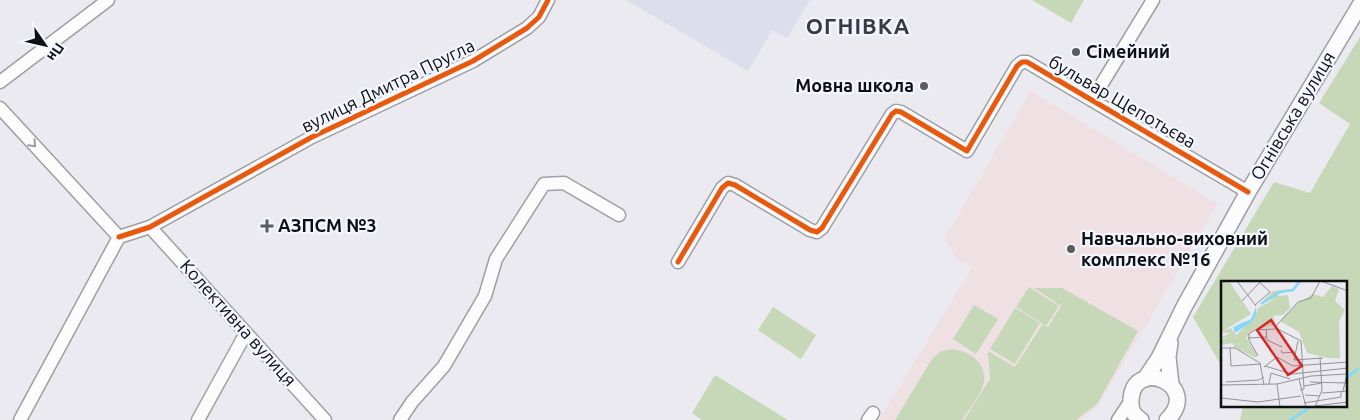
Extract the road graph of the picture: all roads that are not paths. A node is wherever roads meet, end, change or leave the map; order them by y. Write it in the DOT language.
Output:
graph roads {
  1 [pos="108,0"];
  2 [pos="548,0"];
  3 [pos="1153,0"];
  4 [pos="1360,5"];
  5 [pos="0,82"];
  6 [pos="1092,100"];
  7 [pos="0,108"];
  8 [pos="1248,192"];
  9 [pos="619,215"];
  10 [pos="150,227"];
  11 [pos="119,238"];
  12 [pos="678,262"];
  13 [pos="1184,306"];
  14 [pos="246,333"];
  15 [pos="1145,379"];
  16 [pos="1171,385"];
  17 [pos="1130,402"];
  18 [pos="1172,416"];
  19 [pos="20,420"];
  20 [pos="198,420"];
  21 [pos="325,420"];
  22 [pos="400,420"];
  23 [pos="1118,420"];
  24 [pos="1141,420"];
  1 -- 5 [label="street"];
  2 -- 10 [label="street, вулиця Дмитра Пругла"];
  3 -- 6 [label="street, бульвар Щепотьєва"];
  4 -- 8 [label="street, Огнівська вулиця"];
  6 -- 8 [label="street, бульвар Щепотьєва"];
  6 -- 12 [label="street, бульвар Щепотьєва"];
  7 -- 11 [label="street, one-way"];
  8 -- 13 [label="street, Огнівська вулиця"];
  9 -- 22 [label="street"];
  10 -- 11 [label="street, вулиця Дмитра Пругла"];
  10 -- 14 [label="street, Колективна вулиця"];
  11 -- 19 [label="street"];
  13 -- 15 [label="street, Огнівська вулиця"];
  13 -- 16 [label="street, Огнівська вулиця"];
  14 -- 20 [label="street"];
  14 -- 21 [label="street, Колективна вулиця"];
  15 -- 16 [label="street"];
  15 -- 17 [label="street, Огнівська вулиця"];
  16 -- 18 [label="street, Огнівська вулиця"];
  17 -- 23 [label="street"];
  17 -- 24 [label="street"];
}
